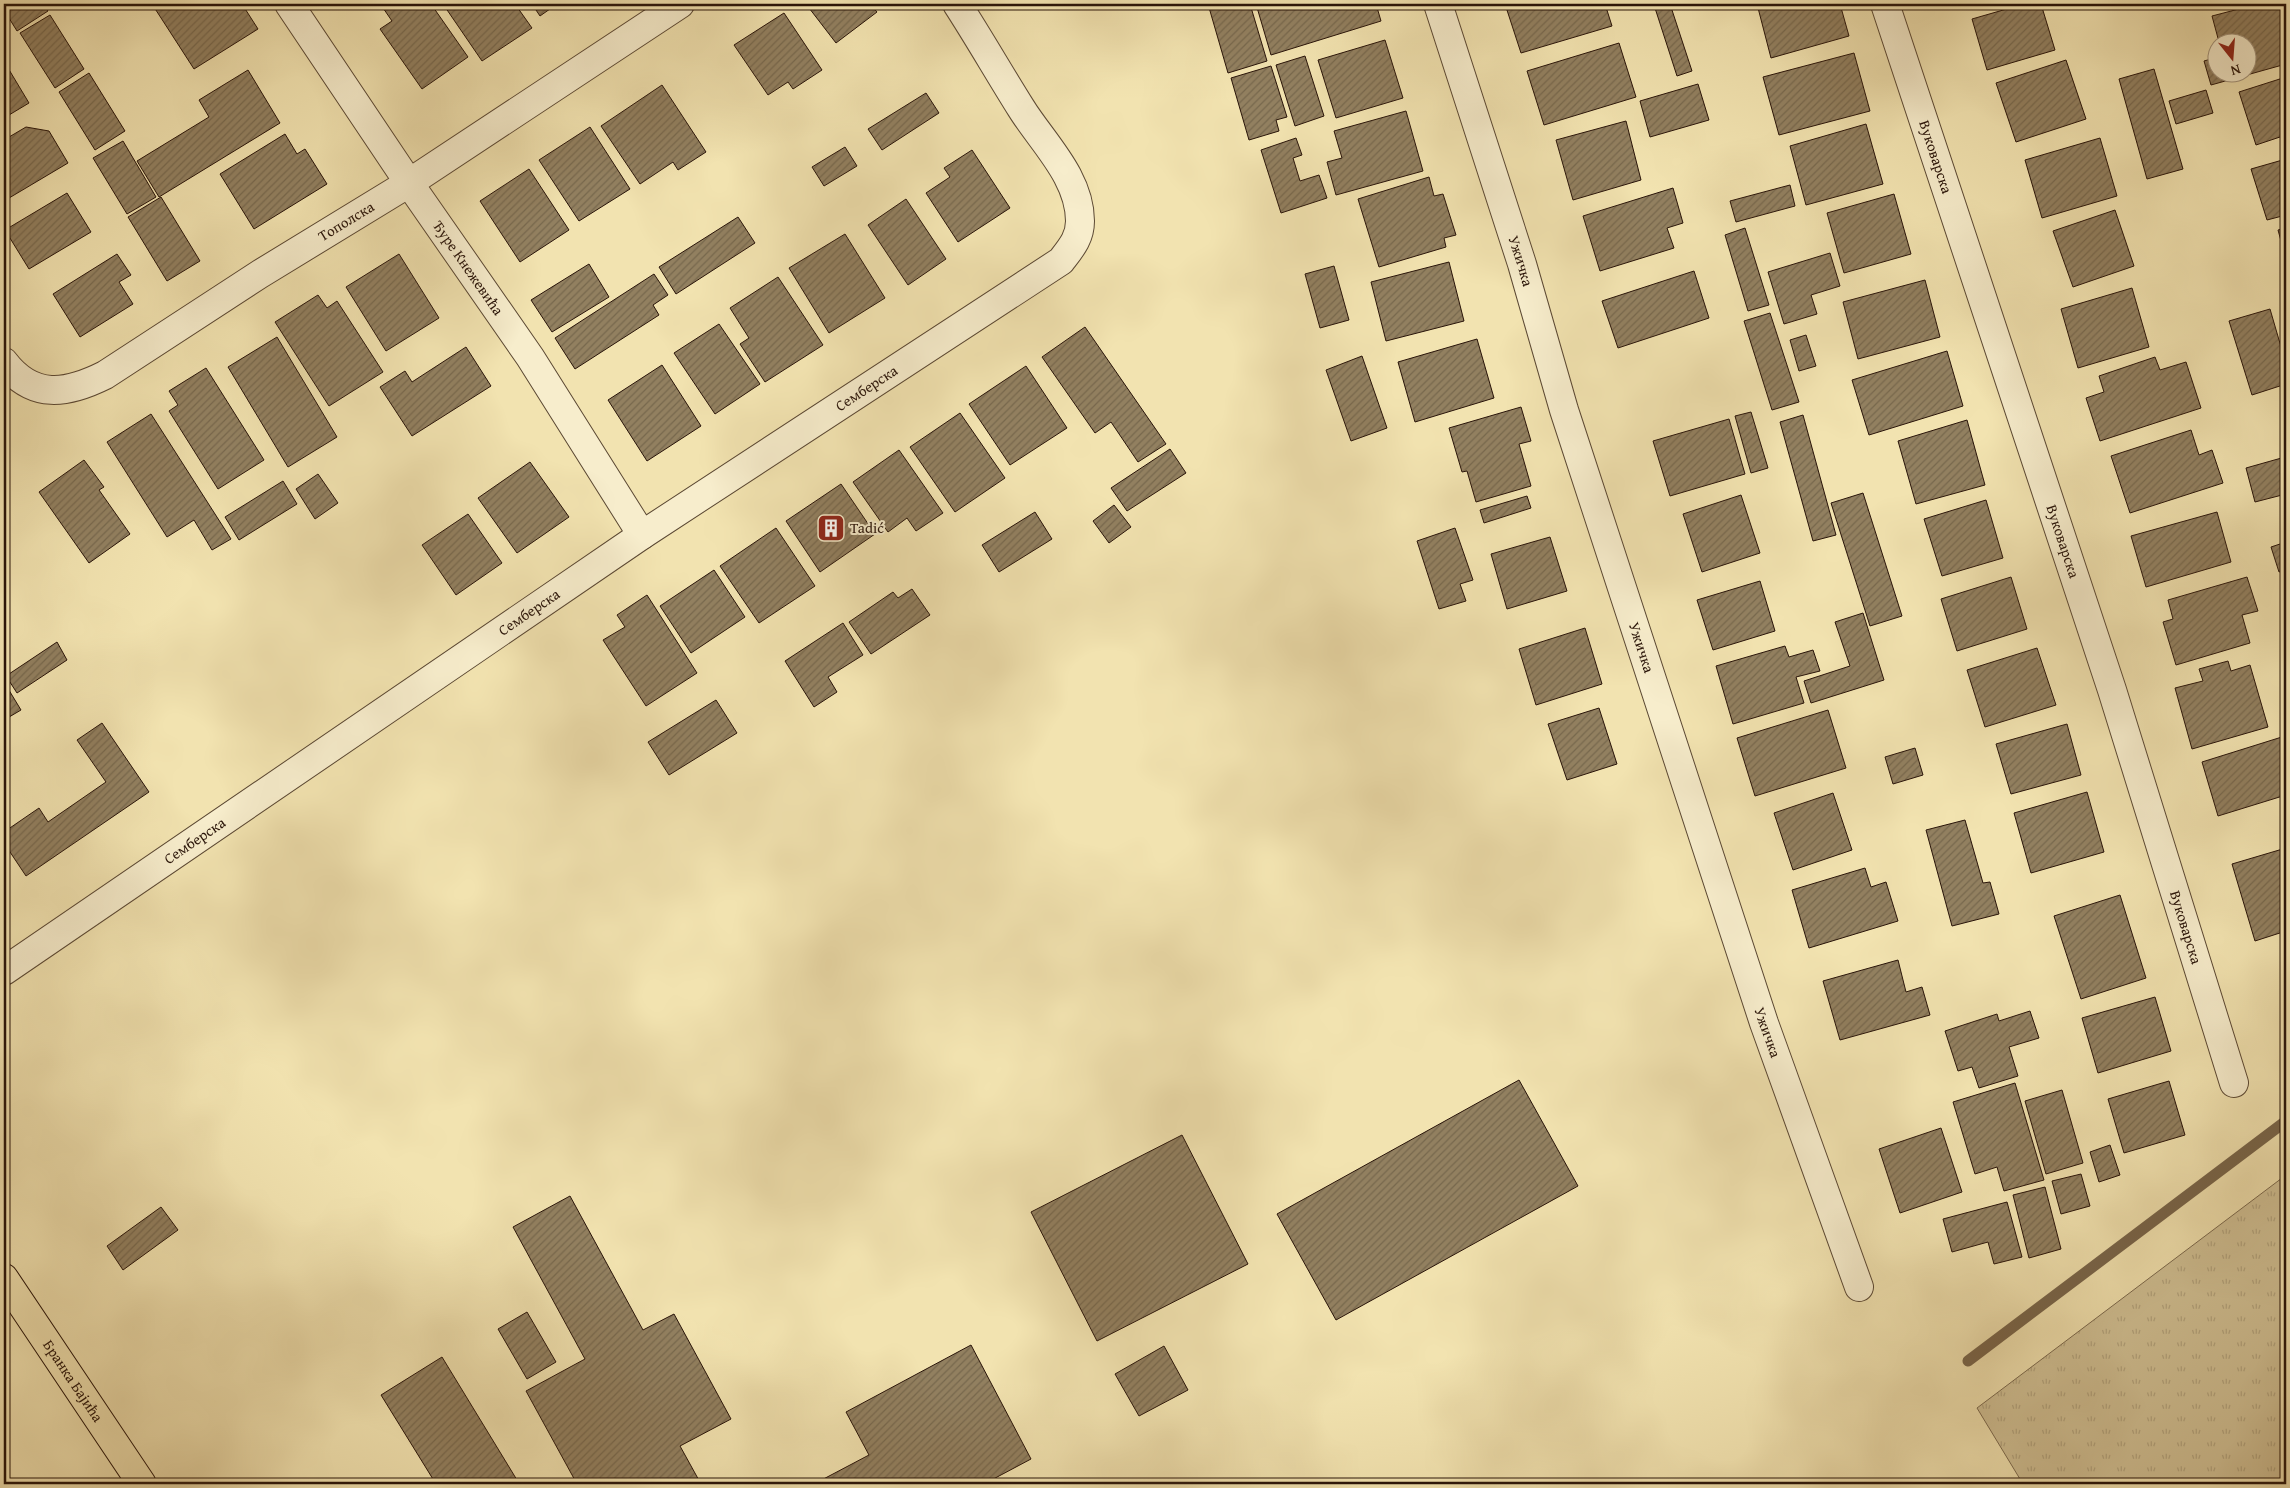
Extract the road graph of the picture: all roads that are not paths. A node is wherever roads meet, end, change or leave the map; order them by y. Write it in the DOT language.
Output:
graph roads {
  1 [pos="289,4"];
  2 [pos="680,4"];
  3 [pos="957,4"];
  4 [pos="1438,4"];
  5 [pos="1884,4"];
  6 [pos="409,184"];
  7 [pos="4,362"];
  8 [pos="642,534"];
  9 [pos="4,971"];
  10 [pos="2234,1083"];
  11 [pos="4,1278"];
  12 [pos="1859,1287"];
  13 [pos="142,1484"];
  1 -- 6 [label="street, Ђуре Кнежевића"];
  2 -- 6 [label="street, Тополска"];
  3 -- 8 [label="street, Семберска"];
  4 -- 12 [label="street, Ужичка"];
  5 -- 10 [label="street, Вуковарска"];
  6 -- 7 [label="street, Тополска"];
  6 -- 8 [label="street, Ђуре Кнежевића"];
  8 -- 9 [label="street, Семберска"];
  11 -- 13 [label="main road, Бранка Бајића"];
}
